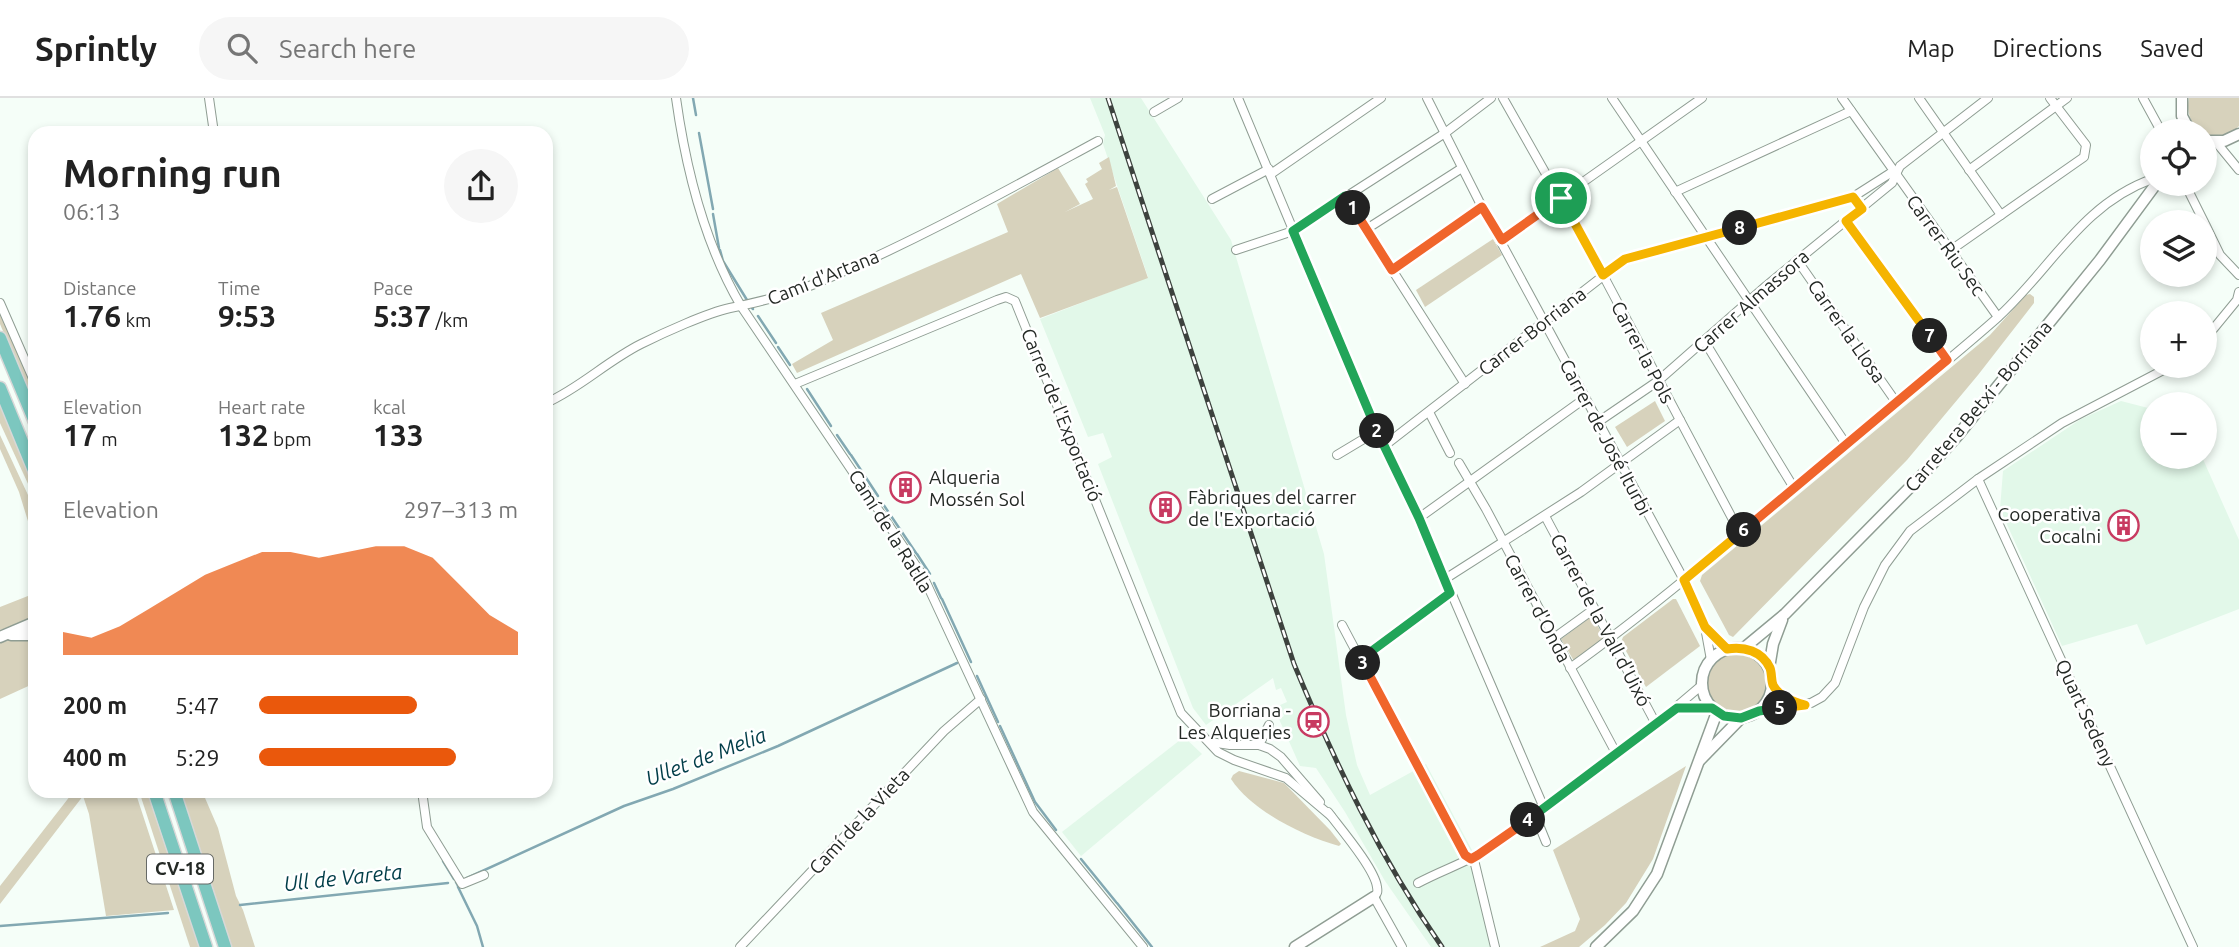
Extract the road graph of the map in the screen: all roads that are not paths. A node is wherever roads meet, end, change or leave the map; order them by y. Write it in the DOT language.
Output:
graph roads {
  1 [pos="209,98"];
  2 [pos="676,98"];
  3 [pos="1178,98"];
  4 [pos="1238,98"];
  5 [pos="1364,98"];
  6 [pos="1381,98"];
  7 [pos="1427,98"];
  8 [pos="1492,98"];
  9 [pos="1503,98"];
  10 [pos="1612,98"];
  11 [pos="1702,98"];
  12 [pos="1842,98"];
  13 [pos="1919,98"];
  14 [pos="1988,98"];
  15 [pos="2050,98"];
  16 [pos="2067,98"];
  17 [pos="2143,98"];
  18 [pos="2182,98"];
  19 [pos="2056,106"];
  20 [pos="1369,107"];
  21 [pos="1154,111"];
  22 [pos="1851,111"];
  23 [pos="2154,119"];
  24 [pos="2183,119"];
  25 [pos="213,126"];
  26 [pos="1445,132"];
  27 [pos="1943,133"];
  28 [pos="2239,134"];
  29 [pos="1098,141"];
  30 [pos="1642,141"];
  31 [pos="2217,141"];
  32 [pos="2217,149"];
  33 [pos="1462,167"];
  34 [pos="1969,170"];
  35 [pos="2239,170"];
  36 [pos="1270,172"];
  37 [pos="1897,172"];
  38 [pos="2140,183"];
  39 [pos="1675,192"];
  40 [pos="1345,196"];
  41 [pos="2147,196"];
  42 [pos="1853,197"];
  43 [pos="1561,198"];
  44 [pos="1212,199"];
  45 [pos="1482,207"];
  46 [pos="1862,209"];
  47 [pos="2001,215"];
  48 [pos="1846,221"];
  49 [pos="1365,230"];
  50 [pos="1293,231"];
  51 [pos="1705,237"];
  52 [pos="1502,240"];
  53 [pos="2217,248"];
  54 [pos="1236,250"];
  55 [pos="1951,250"];
  56 [pos="1797,260"];
  57 [pos="1392,270"];
  58 [pos="1603,275"];
  59 [pos="2239,275"];
  60 [pos="2239,292"];
  61 [pos="1749,301"];
  62 [pos="0,303"];
  63 [pos="741,306"];
  64 [pos="1998,317"];
  65 [pos="1544,321"];
  66 [pos="2217,324"];
  67 [pos="0,338"];
  68 [pos="1705,342"];
  69 [pos="1947,360"];
  70 [pos="28,367"];
  71 [pos="2152,378"];
  72 [pos="1658,381"];
  73 [pos="795,384"];
  74 [pos="1465,384"];
  75 [pos="0,388"];
  76 [pos="1584,399"];
  77 [pos="553,400"];
  78 [pos="1896,402"];
  79 [pos="28,405"];
  80 [pos="1429,412"];
  81 [pos="1679,420"];
  82 [pos="1598,422"];
  83 [pos="1377,431"];
  84 [pos="1846,444"];
  85 [pos="1384,446"];
  86 [pos="1450,453"];
  87 [pos="28,455"];
  88 [pos="1338,455"];
  89 [pos="1459,463"];
  90 [pos="1620,465"];
  91 [pos="1978,479"];
  92 [pos="1468,482"];
  93 [pos="1794,488"];
  94 [pos="1545,516"];
  95 [pos="1419,518"];
  96 [pos="1740,533"];
  97 [pos="1503,542"];
  98 [pos="1445,579"];
  99 [pos="1684,580"];
  100 [pos="1450,593"];
  101 [pos="1594,609"];
  102 [pos="1785,614"];
  103 [pos="28,625"];
  104 [pos="1342,625"];
  105 [pos="1705,627"];
  106 [pos="28,635"];
  107 [pos="4,636"];
  108 [pos="1554,638"];
  109 [pos="1610,639"];
  110 [pos="1744,648"];
  111 [pos="1727,649"];
  112 [pos="1361,659"];
  113 [pos="1711,660"];
  114 [pos="1570,668"];
  115 [pos="1769,668"];
  116 [pos="1702,685"];
  117 [pos="1773,685"];
  118 [pos="981,699"];
  119 [pos="1805,705"];
  120 [pos="1677,708"];
  121 [pos="1714,710"];
  122 [pos="1759,711"];
  123 [pos="1741,718"];
  124 [pos="1656,724"];
  125 [pos="1269,725"];
  126 [pos="1255,744"];
  127 [pos="1214,745"];
  128 [pos="1616,753"];
  129 [pos="1281,757"];
  130 [pos="1700,760"];
  131 [pos="1242,763"];
  132 [pos="1272,772"];
  133 [pos="156,798"];
  134 [pos="176,798"];
  135 [pos="423,798"];
  136 [pos="1544,808"];
  137 [pos="1535,815"];
  138 [pos="1331,816"];
  139 [pos="1546,842"];
  140 [pos="1471,859"];
  141 [pos="484,875"];
  142 [pos="1418,883"];
  143 [pos="1374,897"];
  144 [pos="1399,946"];
  145 [pos="206,947"];
  146 [pos="225,947"];
  147 [pos="740,947"];
  148 [pos="1143,947"];
  149 [pos="1295,947"];
  150 [pos="1495,947"];
  151 [pos="1595,947"];
  152 [pos="2193,947"];
  1 -- 25 [label="street"];
  2 -- 63 [label="street, Camí de la Ratlla"];
  3 -- 21 [label="street"];
  4 -- 36 [label="street"];
  5 -- 20 [label="street"];
  6 -- 20 [label="street"];
  7 -- 26 [label="street, Carrer de José Iturbi"];
  8 -- 26 [label="street"];
  9 -- 43 [label="street, Carrer la Pols"];
  10 -- 30 [label="street"];
  11 -- 30 [label="street"];
  12 -- 22 [label="street, Carrer Riu Sec"];
  13 -- 27 [label="street"];
  14 -- 27 [label="street, Carrer Borriana"];
  15 -- 19 [label="street"];
  16 -- 19 [label="street"];
  17 -- 23 [label="street"];
  18 -- 24 [label="main road"];
  19 -- 34 [label="street"];
  19 -- 47 [label="street"];
  20 -- 36 [label="street"];
  22 -- 37 [label="street, Carrer Riu Sec"];
  22 -- 39 [label="street"];
  26 -- 33 [label="street, Carrer de José Iturbi"];
  26 -- 40 [label="street"];
  27 -- 34 [label="street"];
  27 -- 37 [label="street, Carrer Borriana"];
  28 -- 31 [label="main road"];
  29 -- 63 [label="street, Camí d'Artana"];
  30 -- 39 [label="street"];
  30 -- 43 [label="street"];
  32 -- 35 [label="street"];
  33 -- 45 [label="street, Carrer de José Iturbi"];
  33 -- 49 [label="street"];
  34 -- 47 [label="street"];
  36 -- 44 [label="street"];
  36 -- 50 [label="street"];
  37 -- 42 [label="street, Carrer Borriana"];
  37 -- 46 [label="street, Carrer Almassora"];
  37 -- 55 [label="street, Carrer Riu Sec"];
  38 -- 64 [label="street"];
  39 -- 51 [label="street"];
  40 -- 49 [label="street"];
  40 -- 50 [label="street"];
  41 -- 102 [label="main road, Carretera Betxí - Borriana"];
  42 -- 46 [label="street"];
  42 -- 51 [label="street, Carrer Borriana"];
  43 -- 52 [label="street"];
  43 -- 58 [label="street, Carrer la Pols"];
  45 -- 52 [label="street, Carrer de José Iturbi"];
  45 -- 57 [label="street"];
  46 -- 48 [label="street, Carrer Almassora"];
  47 -- 55 [label="street"];
  48 -- 56 [label="street, Carrer Almassora"];
  48 -- 69 [label="street"];
  49 -- 57 [label="street"];
  50 -- 54 [label="street"];
  50 -- 83 [label="street"];
  51 -- 58 [label="street, Carrer Borriana"];
  51 -- 61 [label="street"];
  52 -- 65 [label="street, Carrer de José Iturbi"];
  53 -- 59 [label="street"];
  55 -- 64 [label="street, Carrer Riu Sec"];
  56 -- 61 [label="street, Carrer Almassora"];
  56 -- 78 [label="street, Carrer la Llosa"];
  57 -- 74 [label="street"];
  58 -- 65 [label="street, Carrer Borriana"];
  58 -- 72 [label="street, Carrer la Pols"];
  60 -- 66 [label="street"];
  61 -- 68 [label="street, Carrer Almassora"];
  61 -- 84 [label="street"];
  62 -- 70 [label="street"];
  63 -- 73 [label="street, Camí de la Ratlla"];
  63 -- 77 [label="street, Camí d'Artana"];
  64 -- 69 [label="street"];
  65 -- 74 [label="street, Carrer Borriana"];
  65 -- 76 [label="street, Carrer de José Iturbi"];
  67 -- 79 [label="main road"];
  68 -- 72 [label="street, Carrer Almassora"];
  68 -- 93 [label="street"];
  69 -- 78 [label="street"];
  71 -- 91 [label="street"];
  72 -- 81 [label="street, Carrer la Pols"];
  72 -- 82 [label="street, Carrer Almassora"];
  73 -- 118 [label="street, Camí de la Ratlla"];
  73 -- 127 [label="street, Carrer de l'Exportació"];
  74 -- 80 [label="street, Carrer Borriana"];
  75 -- 87 [label="main road"];
  76 -- 82 [label="street, Carrer de José Iturbi"];
  76 -- 92 [label="street"];
  78 -- 84 [label="street"];
  80 -- 85 [label="street, Carrer Borriana"];
  80 -- 86 [label="street"];
  81 -- 90 [label="street"];
  81 -- 96 [label="street, Carrer la Pols"];
  82 -- 90 [label="street, Carrer de José Iturbi"];
  83 -- 85 [label="street"];
  83 -- 88 [label="street"];
  84 -- 93 [label="street"];
  85 -- 95 [label="street"];
  89 -- 92 [label="street, Carrer d'Onda"];
  90 -- 94 [label="street"];
  90 -- 99 [label="street, Carrer de José Iturbi"];
  91 -- 119 [label="street"];
  91 -- 152 [label="street, Quart Sedeny"];
  92 -- 95 [label="street"];
  92 -- 97 [label="street, Carrer d'Onda"];
  93 -- 96 [label="street"];
  94 -- 97 [label="street"];
  94 -- 101 [label="street, Carrer de la Vall d'Uixó"];
  95 -- 98 [label="street"];
  96 -- 99 [label="street"];
  97 -- 98 [label="street"];
  97 -- 108 [label="street, Carrer d'Onda"];
  98 -- 100 [label="street"];
  99 -- 105 [label="street, Carrer de José Iturbi"];
  99 -- 109 [label="street"];
  100 -- 112 [label="street"];
  100 -- 136 [label="street"];
  101 -- 108 [label="street"];
  101 -- 109 [label="street, Carrer de la Vall d'Uixó"];
  102 -- 110 [label="main road, Carretera Betxí - Borriana"];
  102 -- 115 [label="main road, Carretera Betxí - Borriana"];
  103 -- 107 [label="main road"];
  104 -- 112 [label="street"];
  105 -- 111 [label="street, Carrer de José Iturbi"];
  105 -- 113 [label="street, Carrer de José Iturbi"];
  106 -- 107 [label="main road"];
  108 -- 114 [label="street, Carrer d'Onda"];
  109 -- 114 [label="street"];
  109 -- 124 [label="street, Carrer de la Vall d'Uixó"];
  110 -- 111 [label="main road"];
  110 -- 115 [label="main road"];
  111 -- 113 [label="main road"];
  112 -- 140 [label="street"];
  113 -- 116 [label="main road"];
  114 -- 128 [label="street, Carrer d'Onda"];
  115 -- 117 [label="main road"];
  116 -- 120 [label="street"];
  116 -- 121 [label="main road"];
  117 -- 119 [label="street"];
  117 -- 122 [label="main road"];
  118 -- 147 [label="street, Camí de la Vieta"];
  118 -- 148 [label="street, Camí de la Ratlla"];
  119 -- 122 [label="street"];
  120 -- 121 [label="street"];
  120 -- 124 [label="street"];
  121 -- 123 [label="main road"];
  121 -- 130 [label="main road"];
  122 -- 123 [label="main road"];
  123 -- 130 [label="main road"];
  124 -- 128 [label="street"];
  125 -- 126 [label="street"];
  126 -- 127 [label="street"];
  126 -- 129 [label="street"];
  126 -- 131 [label="street"];
  127 -- 131 [label="street"];
  128 -- 136 [label="street"];
  129 -- 132 [label="street"];
  129 -- 138 [label="street"];
  130 -- 151 [label="main road"];
  131 -- 132 [label="street"];
  132 -- 138 [label="street"];
  133 -- 145 [label="main road, CV-18"];
  134 -- 146 [label="main road, CV-18"];
  135 -- 141 [label="street"];
  136 -- 137 [label="street"];
  137 -- 139 [label="street"];
  137 -- 140 [label="street"];
  138 -- 143 [label="street"];
  140 -- 142 [label="street"];
  140 -- 150 [label="street"];
  143 -- 144 [label="street"];
  143 -- 149 [label="main road"];
}
